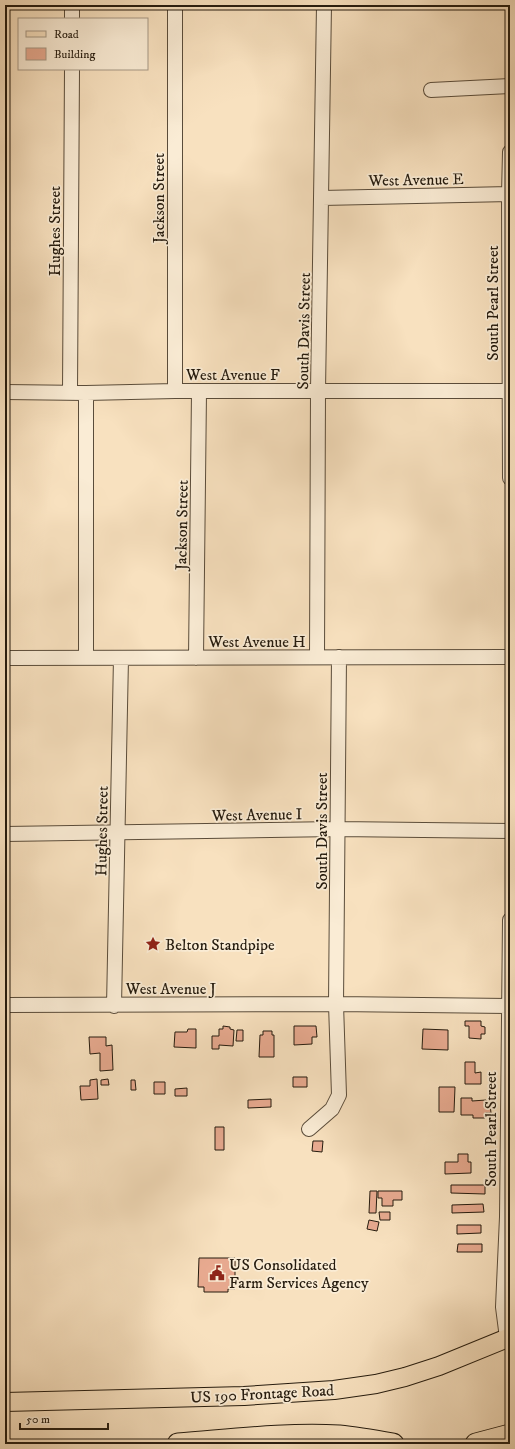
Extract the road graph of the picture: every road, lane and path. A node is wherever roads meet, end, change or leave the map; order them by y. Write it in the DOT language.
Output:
graph roads {
  1 [pos="72,5"];
  2 [pos="175,5"];
  3 [pos="324,5"];
  4 [pos="72,18"];
  5 [pos="72,70"];
  6 [pos="510,86"];
  7 [pos="431,90"];
  8 [pos="510,152"];
  9 [pos="509,194"];
  10 [pos="322,198"];
  11 [pos="318,390"];
  12 [pos="175,391"];
  13 [pos="510,391"];
  14 [pos="5,392"];
  15 [pos="70,392"];
  16 [pos="199,392"];
  17 [pos="86,393"];
  18 [pos="510,478"];
  19 [pos="317,657"];
  20 [pos="339,657"];
  21 [pos="510,657"];
  22 [pos="5,658"];
  23 [pos="86,658"];
  24 [pos="121,658"];
  25 [pos="196,658"];
  26 [pos="338,829"];
  27 [pos="510,831"];
  28 [pos="118,833"];
  29 [pos="5,834"];
  30 [pos="510,920"];
  31 [pos="336,1004"];
  32 [pos="5,1006"];
  33 [pos="114,1006"];
  34 [pos="508,1006"];
  35 [pos="509,1028"];
  36 [pos="509,1101"];
  37 [pos="309,1129"];
  38 [pos="508,1129"];
  39 [pos="509,1338"];
  40 [pos="5,1402"];
  41 [pos="510,1435"];
  42 [pos="178,1444"];
  43 [pos="393,1444"];
  44 [pos="476,1444"];
  1 -- 4 [label="street"];
  2 -- 12 [label="street, Jackson Street"];
  3 -- 10 [label="street, South Davis Street"];
  5 -- 15 [label="street, Hughes Street"];
  6 -- 7 [label="street"];
  8 -- 9 [label="street, South Pearl Street"];
  9 -- 10 [label="street, West Avenue E"];
  9 -- 13 [label="street, South Pearl Street"];
  10 -- 11 [label="street, South Davis Street"];
  11 -- 13 [label="street, West Avenue F"];
  11 -- 16 [label="street, West Avenue F"];
  11 -- 19 [label="street, South Davis Street"];
  12 -- 16 [label="street, West Avenue F"];
  12 -- 17 [label="street, West Avenue F"];
  13 -- 18 [label="street, South Pearl Street"];
  14 -- 15 [label="street, West Avenue F"];
  15 -- 17 [label="street, West Avenue F"];
  16 -- 25 [label="street, Jackson Street"];
  17 -- 23 [label="street"];
  19 -- 20 [label="street, West Avenue H"];
  19 -- 25 [label="street, West Avenue H"];
  20 -- 21 [label="street, West Avenue H"];
  20 -- 26 [label="street, South Davis Street"];
  22 -- 23 [label="street, West Avenue H"];
  23 -- 24 [label="street, West Avenue H"];
  24 -- 25 [label="street, West Avenue H"];
  24 -- 28 [label="street, Hughes Street"];
  26 -- 27 [label="street, West Avenue I"];
  26 -- 28 [label="street, West Avenue I"];
  26 -- 31 [label="street, South Davis Street"];
  28 -- 29 [label="street, West Avenue I"];
  28 -- 33 [label="street, Hughes Street"];
  30 -- 34 [label="street, South Pearl Street"];
  31 -- 33 [label="street, West Avenue J"];
  31 -- 34 [label="street, West Avenue J"];
  31 -- 37 [label="street, South Davis Street"];
  32 -- 33 [label="street, West Avenue J"];
  34 -- 35 [label="street, South Pearl Street"];
  35 -- 36 [label="street, South Pearl Street"];
  36 -- 38 [label="street, South Pearl Street"];
  38 -- 39 [label="street, South Pearl Street"];
  39 -- 40 [label="main road, US 190 Frontage Road"];
  41 -- 44 [label="highway"];
  42 -- 43 [label="highway"];
}
